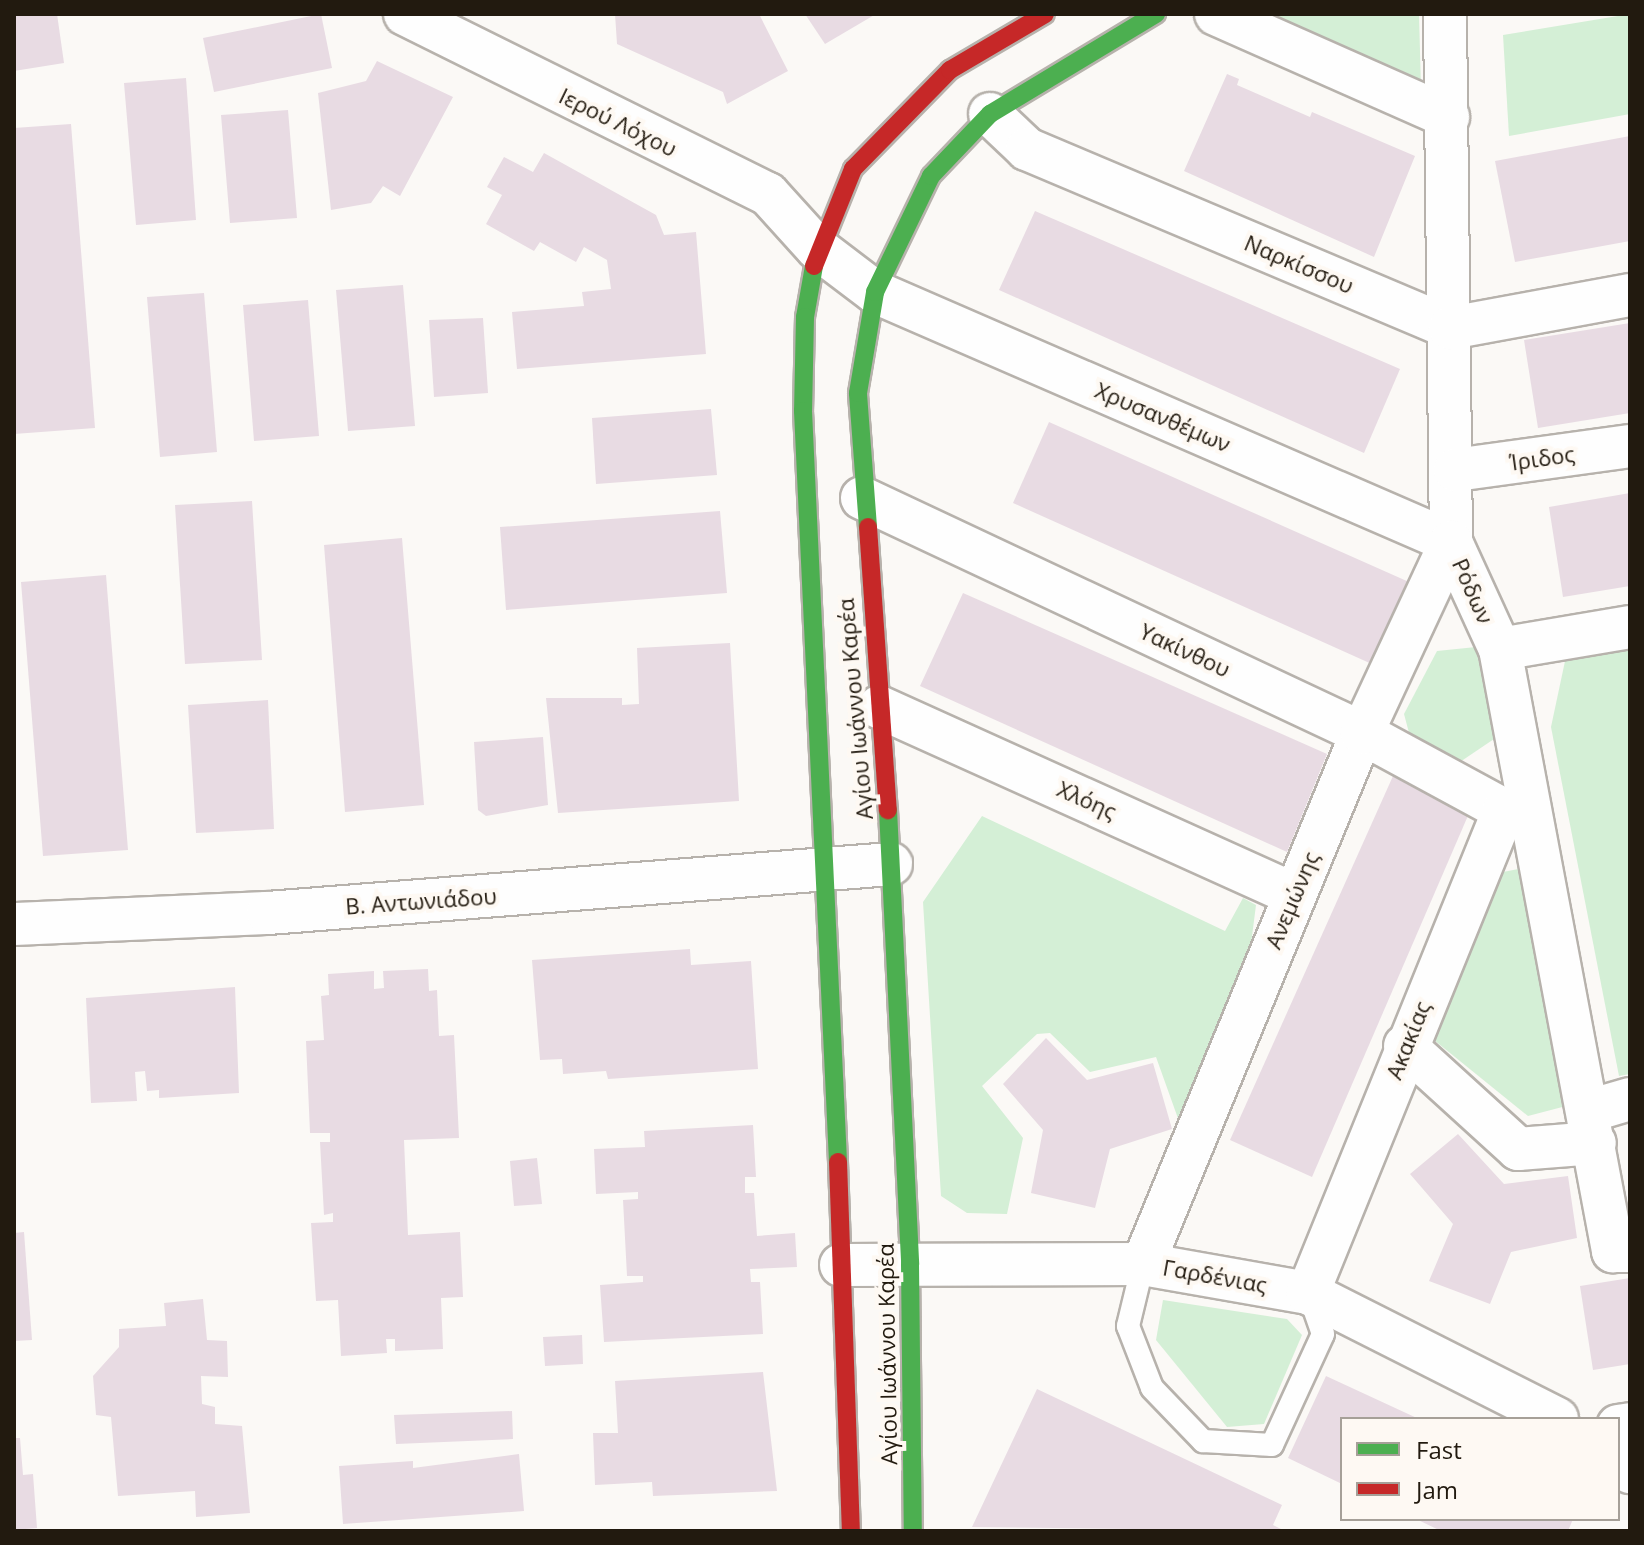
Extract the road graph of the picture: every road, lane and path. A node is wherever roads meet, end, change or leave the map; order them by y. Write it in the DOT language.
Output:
graph roads {
  1 [pos="405,14"];
  2 [pos="1045,14"];
  3 [pos="1156,14"];
  4 [pos="1216,14"];
  5 [pos="1445,14"];
  6 [pos="990,114"];
  7 [pos="1448,117"];
  8 [pos="817,248"];
  9 [pos="875,292"];
  10 [pos="1630,295"];
  11 [pos="1450,328"];
  12 [pos="1630,446"];
  13 [pos="1455,470"];
  14 [pos="862,498"];
  15 [pos="1451,542"];
  16 [pos="1630,627"];
  17 [pos="1500,649"];
  18 [pos="879,707"];
  19 [pos="1362,733"];
  20 [pos="1516,808"];
  21 [pos="891,864"];
  22 [pos="828,869"];
  23 [pos="1294,894"];
  24 [pos="14,924"];
  25 [pos="1405,1046"];
  26 [pos="1630,1099"];
  27 [pos="1592,1127"];
  28 [pos="1630,1251"];
  29 [pos="910,1264"];
  30 [pos="1143,1264"];
  31 [pos="841,1265"];
  32 [pos="1308,1293"];
  33 [pos="1553,1417"];
  34 [pos="851,1531"];
  35 [pos="913,1531"];
  1 -- 8 [label="street, Ιερού Λόχου"];
  2 -- 8 [label="street, Αγίου Ιωάννου Καρέα"];
  3 -- 6 [label="street, Αγίου Ιωάννου Καρέα"];
  4 -- 7 [label="street"];
  5 -- 7 [label="street, Ρόδων"];
  6 -- 9 [label="street, Αγίου Ιωάννου Καρέα"];
  6 -- 11 [label="street, Ναρκίσσου"];
  7 -- 11 [label="street, Ρόδων"];
  8 -- 9 [label="street, Ιερού Λόχου"];
  8 -- 22 [label="street, Αγίου Ιωάννου Καρέα"];
  9 -- 14 [label="street, Αγίου Ιωάννου Καρέα"];
  9 -- 15 [label="street, Χρυσανθέμων"];
  10 -- 11 [label="street"];
  11 -- 13 [label="street, Ρόδων"];
  12 -- 13 [label="street, Ίριδος"];
  13 -- 15 [label="street, Ρόδων"];
  14 -- 18 [label="street, Αγίου Ιωάννου Καρέα"];
  14 -- 19 [label="street, Υακίνθου"];
  15 -- 17 [label="street, Ρόδων"];
  15 -- 19 [label="street, Ανεμώνης"];
  16 -- 17 [label="street"];
  17 -- 20 [label="street, Ρόδων"];
  18 -- 21 [label="street, Αγίου Ιωάννου Καρέα"];
  18 -- 23 [label="street, Χλόης"];
  19 -- 20 [label="street, Υακίνθου"];
  19 -- 23 [label="street, Ανεμώνης"];
  20 -- 25 [label="street, Ακακίας"];
  20 -- 27 [label="street, Ρόδων"];
  21 -- 22 [label="street, Β. Αντωνιάδου"];
  21 -- 29 [label="street, Αγίου Ιωάννου Καρέα"];
  22 -- 24 [label="street, Β. Αντωνιάδου"];
  22 -- 31 [label="street, Αγίου Ιωάννου Καρέα"];
  23 -- 30 [label="street, Ανεμώνης"];
  25 -- 27 [label="street"];
  25 -- 32 [label="street, Ακακίας"];
  26 -- 27 [label="street"];
  27 -- 28 [label="street, Ρόδων"];
  29 -- 30 [label="street, Γαρδένιας"];
  29 -- 31 [label="street, Γαρδένιας"];
  29 -- 35 [label="street, Αγίου Ιωάννου Καρέα"];
  30 -- 32 [label="street, Γαρδένιας"];
  30 -- 32 [label="lane"];
  31 -- 34 [label="street, Αγίου Ιωάννου Καρέα"];
  32 -- 33 [label="street, Γαρδένιας"];
}
